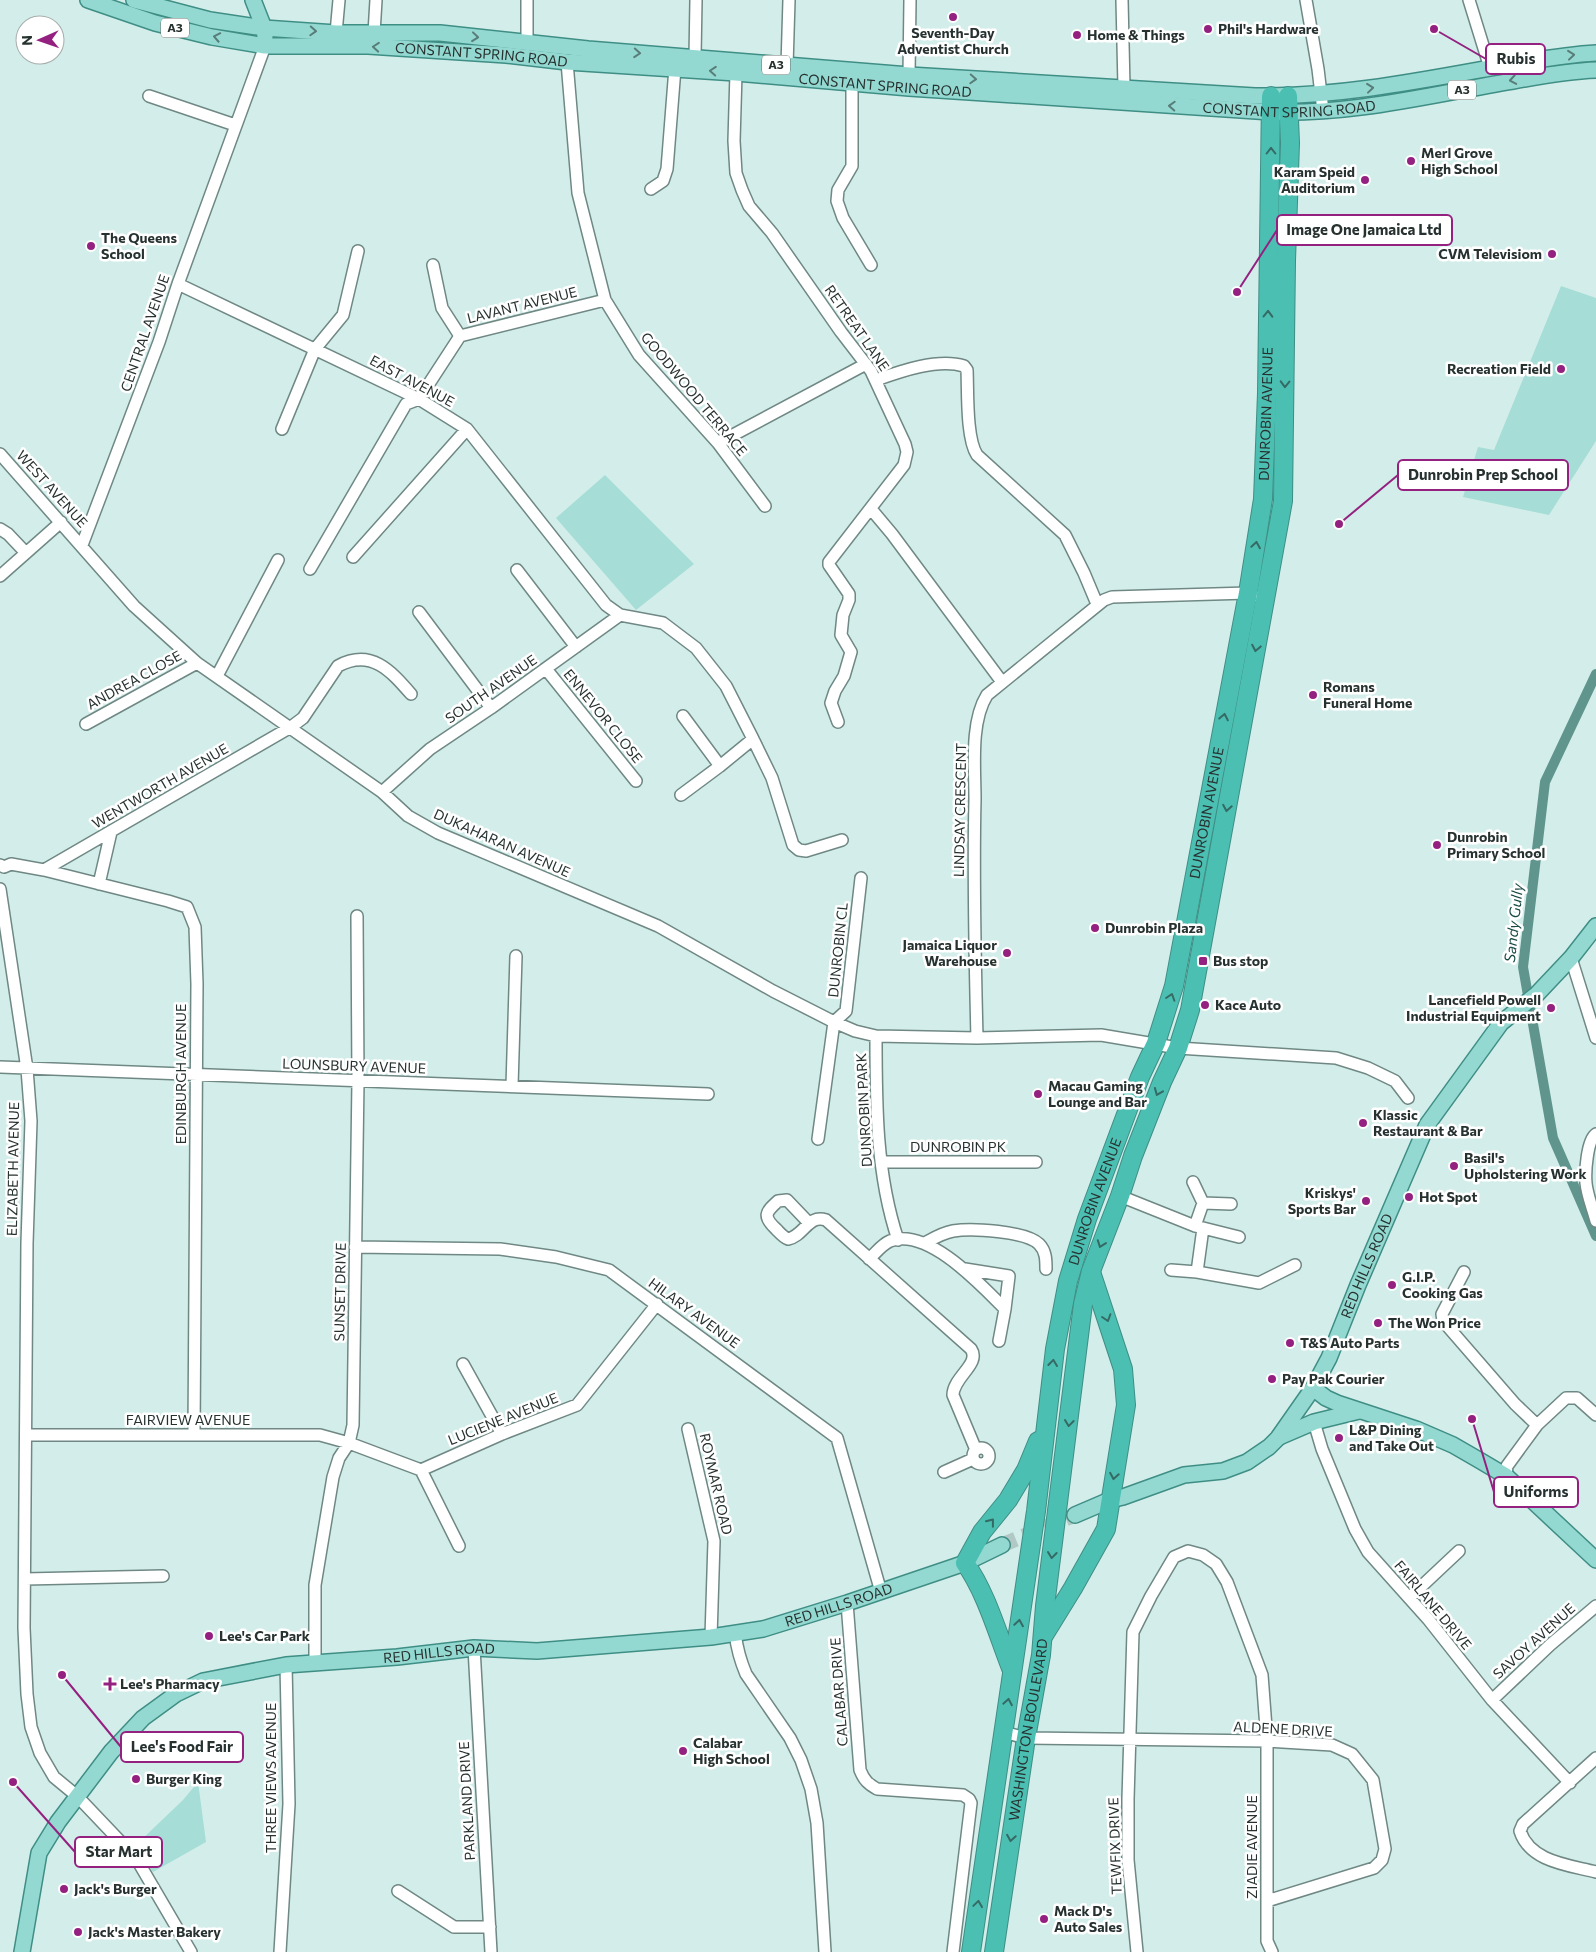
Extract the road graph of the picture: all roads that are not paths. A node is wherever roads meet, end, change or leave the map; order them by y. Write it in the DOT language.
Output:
graph roads {
  1 [pos="88,0"];
  2 [pos="134,0"];
  3 [pos="253,0"];
  4 [pos="339,0"];
  5 [pos="376,0"];
  6 [pos="527,0"];
  7 [pos="696,0"];
  8 [pos="789,0"];
  9 [pos="910,0"];
  10 [pos="1122,0"];
  11 [pos="1306,0"];
  12 [pos="1469,0"];
  13 [pos="264,28"];
  14 [pos="336,32"];
  15 [pos="374,33"];
  16 [pos="527,42"];
  17 [pos="265,46"];
  18 [pos="1596,53"];
  19 [pos="695,57"];
  20 [pos="567,62"];
  21 [pos="787,66"];
  22 [pos="674,68"];
  23 [pos="1490,68"];
  24 [pos="1596,70"];
  25 [pos="736,73"];
  26 [pos="909,75"];
  27 [pos="852,83"];
  28 [pos="1124,87"];
  29 [pos="1321,93"];
  30 [pos="149,96"];
  31 [pos="1280,104"];
  32 [pos="1323,111"];
  33 [pos="235,125"];
  34 [pos="651,189"];
  35 [pos="358,251"];
  36 [pos="433,265"];
  37 [pos="871,265"];
  38 [pos="178,284"];
  39 [pos="605,300"];
  40 [pos="460,336"];
  41 [pos="315,349"];
  42 [pos="866,364"];
  43 [pos="876,380"];
  44 [pos="420,399"];
  45 [pos="282,429"];
  46 [pos="467,429"];
  47 [pos="718,443"];
  48 [pos="0,454"];
  49 [pos="765,506"];
  50 [pos="871,509"];
  51 [pos="60,522"];
  52 [pos="0,529"];
  53 [pos="82,545"];
  54 [pos="26,553"];
  55 [pos="353,557"];
  56 [pos="278,560"];
  57 [pos="310,569"];
  58 [pos="517,570"];
  59 [pos="0,576"];
  60 [pos="1248,594"];
  61 [pos="1265,600"];
  62 [pos="1097,604"];
  63 [pos="419,612"];
  64 [pos="620,615"];
  65 [pos="576,647"];
  66 [pos="196,664"];
  67 [pos="546,669"];
  68 [pos="217,676"];
  69 [pos="1002,682"];
  70 [pos="411,694"];
  71 [pos="491,708"];
  72 [pos="683,716"];
  73 [pos="838,722"];
  74 [pos="86,724"];
  75 [pos="291,727"];
  76 [pos="753,739"];
  77 [pos="720,766"];
  78 [pos="636,781"];
  79 [pos="382,792"];
  80 [pos="681,795"];
  81 [pos="110,832"];
  82 [pos="842,840"];
  83 [pos="1,870"];
  84 [pos="44,870"];
  85 [pos="861,878"];
  86 [pos="99,884"];
  87 [pos="0,889"];
  88 [pos="357,916"];
  89 [pos="1596,926"];
  90 [pos="1591,942"];
  91 [pos="516,956"];
  92 [pos="1571,958"];
  93 [pos="834,1022"];
  94 [pos="876,1036"];
  95 [pos="976,1038"];
  96 [pos="1596,1038"];
  97 [pos="1156,1043"];
  98 [pos="1178,1048"];
  99 [pos="0,1067"];
  100 [pos="27,1069"];
  101 [pos="196,1075"];
  102 [pos="358,1081"];
  103 [pos="512,1086"];
  104 [pos="708,1094"];
  105 [pos="1408,1098"];
  106 [pos="1596,1134"];
  107 [pos="818,1139"];
  108 [pos="881,1162"];
  109 [pos="1036,1162"];
  110 [pos="1193,1182"];
  111 [pos="1120,1196"];
  112 [pos="1203,1203"];
  113 [pos="1231,1204"];
  114 [pos="1596,1221"];
  115 [pos="809,1223"];
  116 [pos="1199,1227"];
  117 [pos="1239,1237"];
  118 [pos="898,1240"];
  119 [pos="925,1243"];
  120 [pos="355,1247"];
  121 [pos="869,1259"];
  122 [pos="1295,1265"];
  123 [pos="965,1269"];
  124 [pos="1046,1269"];
  125 [pos="1170,1270"];
  126 [pos="1091,1271"];
  127 [pos="1197,1272"];
  128 [pos="1464,1272"];
  129 [pos="657,1304"];
  130 [pos="1005,1309"];
  131 [pos="999,1341"];
  132 [pos="463,1364"];
  133 [pos="1313,1388"];
  134 [pos="1326,1398"];
  135 [pos="1360,1411"];
  136 [pos="1048,1412"];
  137 [pos="1296,1412"];
  138 [pos="1596,1415"];
  139 [pos="1314,1422"];
  140 [pos="1537,1425"];
  141 [pos="688,1428"];
  142 [pos="502,1434"];
  143 [pos="26,1435"];
  144 [pos="194,1435"];
  145 [pos="1278,1438"];
  146 [pos="349,1443"];
  147 [pos="421,1470"];
  148 [pos="944,1472"];
  149 [pos="1506,1476"];
  150 [pos="1110,1500"];
  151 [pos="1059,1507"];
  152 [pos="1036,1511"];
  153 [pos="1075,1515"];
  154 [pos="1002,1545"];
  155 [pos="460,1546"];
  156 [pos="1459,1551"];
  157 [pos="1596,1560"];
  158 [pos="965,1563"];
  159 [pos="163,1576"];
  160 [pos="25,1578"];
  161 [pos="881,1592"];
  162 [pos="1409,1598"];
  163 [pos="847,1603"];
  164 [pos="1596,1606"];
  165 [pos="735,1633"];
  166 [pos="711,1637"];
  167 [pos="1042,1637"];
  168 [pos="474,1648"];
  169 [pos="316,1663"];
  170 [pos="286,1665"];
  171 [pos="1012,1671"];
  172 [pos="1492,1700"];
  173 [pos="1003,1732"];
  174 [pos="1026,1738"];
  175 [pos="1130,1739"];
  176 [pos="1267,1741"];
  177 [pos="1596,1758"];
  178 [pos="1570,1783"];
  179 [pos="77,1796"];
  180 [pos="1596,1872"];
  181 [pos="398,1891"];
  182 [pos="1267,1901"];
  183 [pos="490,1927"];
  184 [pos="22,1952"];
  185 [pos="191,1952"];
  186 [pos="280,1952"];
  187 [pos="491,1952"];
  188 [pos="825,1952"];
  189 [pos="953,1952"];
  190 [pos="971,1952"];
  191 [pos="994,1952"];
  192 [pos="1136,1952"];
  193 [pos="1272,1952"];
  17 -- 1 [label="main road, CONSTANT SPRING ROAD / A3, one-way"];
  2 -- 13 [label="main road, CONSTANT SPRING ROAD / A3"];
  3 -- 13 [label="main road"];
  4 -- 14 [label="street"];
  5 -- 15 [label="street"];
  6 -- 16 [label="street"];
  7 -- 19 [label="street"];
  8 -- 21 [label="street"];
  9 -- 26 [label="street"];
  10 -- 28 [label="street"];
  11 -- 29 [label="street"];
  12 -- 23 [label="street"];
  13 -- 14 [label="main road, CONSTANT SPRING ROAD / A3, one-way"];
  13 -- 17 [label="main road"];
  14 -- 15 [label="main road, CONSTANT SPRING ROAD / A3"];
  15 -- 16 [label="main road, CONSTANT SPRING ROAD / A3, one-way"];
  16 -- 19 [label="main road, CONSTANT SPRING ROAD / A3, one-way"];
  20 -- 17 [label="main road, CONSTANT SPRING ROAD / A3, one-way"];
  17 -- 33 [label="street, CENTRAL AVENUE"];
  23 -- 18 [label="main road, CONSTANT SPRING ROAD / A3, one-way"];
  19 -- 21 [label="main road, CONSTANT SPRING ROAD / A3"];
  20 -- 22 [label="main road, CONSTANT SPRING ROAD / A3"];
  20 -- 39 [label="street, GOODWOOD TERRACE"];
  21 -- 26 [label="main road, CONSTANT SPRING ROAD / A3"];
  25 -- 22 [label="main road, CONSTANT SPRING ROAD / A3, one-way"];
  22 -- 34 [label="street"];
  29 -- 23 [label="main road, CONSTANT SPRING ROAD / A3, one-way"];
  24 -- 32 [label="main road, CONSTANT SPRING ROAD / A3, one-way"];
  25 -- 27 [label="main road, CONSTANT SPRING ROAD / A3"];
  25 -- 42 [label="street, RETREAT LANE"];
  26 -- 28 [label="main road, CONSTANT SPRING ROAD / A3, one-way"];
  31 -- 27 [label="main road, CONSTANT SPRING ROAD / A3, one-way"];
  27 -- 37 [label="street"];
  28 -- 31 [label="main road, CONSTANT SPRING ROAD / A3"];
  29 -- 31 [label="main road, CONSTANT SPRING ROAD / A3"];
  29 -- 32 [label="street"];
  30 -- 33 [label="street"];
  31 -- 32 [label="main road, CONSTANT SPRING ROAD / A3"];
  60 -- 31 [label="highway, DUNROBIN AVENUE, one-way"];
  31 -- 61 [label="highway, DUNROBIN AVENUE, one-way"];
  33 -- 38 [label="street, CENTRAL AVENUE"];
  35 -- 41 [label="street"];
  36 -- 40 [label="street"];
  38 -- 41 [label="street, EAST AVENUE"];
  38 -- 53 [label="street, CENTRAL AVENUE"];
  39 -- 40 [label="street, LAVANT AVENUE"];
  39 -- 47 [label="street, GOODWOOD TERRACE"];
  40 -- 44 [label="street, LAVANT AVENUE"];
  41 -- 44 [label="street, EAST AVENUE"];
  41 -- 45 [label="street"];
  42 -- 43 [label="street, RETREAT LANE"];
  42 -- 47 [label="street"];
  43 -- 50 [label="street, RETREAT LANE"];
  43 -- 62 [label="street"];
  44 -- 46 [label="street, EAST AVENUE"];
  44 -- 57 [label="street"];
  46 -- 55 [label="street"];
  46 -- 64 [label="street, EAST AVENUE"];
  47 -- 49 [label="street, GOODWOOD TERRACE"];
  48 -- 51 [label="street, WEST AVENUE"];
  50 -- 69 [label="street"];
  50 -- 73 [label="street, RETREAT LANE"];
  51 -- 53 [label="street, WEST AVENUE"];
  51 -- 54 [label="street"];
  52 -- 54 [label="street"];
  53 -- 66 [label="street, DUKAHARAN AVENUE"];
  54 -- 59 [label="street"];
  56 -- 68 [label="street"];
  58 -- 65 [label="street"];
  60 -- 61 [label="street, LINDSAY CRESCENT"];
  60 -- 62 [label="street, LINDSAY CRESCENT"];
  97 -- 60 [label="highway, DUNROBIN AVENUE, one-way"];
  61 -- 98 [label="highway, DUNROBIN AVENUE, one-way"];
  62 -- 69 [label="street, LINDSAY CRESCENT"];
  63 -- 71 [label="street"];
  64 -- 65 [label="street, SOUTH AVENUE"];
  64 -- 76 [label="street"];
  65 -- 67 [label="street, SOUTH AVENUE"];
  66 -- 68 [label="street, DUKAHARAN AVENUE"];
  66 -- 74 [label="street, ANDREA CLOSE"];
  67 -- 71 [label="street, SOUTH AVENUE"];
  67 -- 78 [label="street, ENNEVOR CLOSE"];
  68 -- 75 [label="street, DUKAHARAN AVENUE"];
  69 -- 95 [label="street, LINDSAY CRESCENT"];
  70 -- 75 [label="street, WENTWORTH AVENUE"];
  71 -- 79 [label="street, SOUTH AVENUE"];
  72 -- 77 [label="street"];
  75 -- 79 [label="street, DUKAHARAN AVENUE"];
  75 -- 81 [label="street, WENTWORTH AVENUE"];
  76 -- 77 [label="street"];
  76 -- 82 [label="street"];
  77 -- 80 [label="street"];
  79 -- 93 [label="street, DUKAHARAN AVENUE"];
  81 -- 84 [label="street, WENTWORTH AVENUE"];
  81 -- 86 [label="street"];
  83 -- 84 [label="street, EDINBURGH AVENUE"];
  84 -- 86 [label="street, EDINBURGH AVENUE"];
  85 -- 93 [label="street, DUNROBIN CL"];
  86 -- 101 [label="street, EDINBURGH AVENUE"];
  87 -- 100 [label="street, ELIZABETH AVENUE"];
  88 -- 102 [label="street, SUNSET DRIVE"];
  89 -- 90 [label="main road, RED HILLS ROAD"];
  90 -- 92 [label="main road, RED HILLS ROAD"];
  91 -- 103 [label="street"];
  92 -- 96 [label="street"];
  92 -- 133 [label="main road, RED HILLS ROAD"];
  93 -- 94 [label="street, DUKAHARAN AVENUE"];
  93 -- 107 [label="street, DUNROBIN CL"];
  94 -- 95 [label="street, DUKAHARAN AVENUE"];
  94 -- 108 [label="street, DUNROBIN PARK"];
  95 -- 97 [label="street"];
  97 -- 98 [label="street"];
  136 -- 97 [label="highway, DUNROBIN AVENUE, one-way"];
  98 -- 105 [label="street"];
  98 -- 111 [label="highway, DUNROBIN AVENUE, one-way"];
  99 -- 100 [label="street, LOUNSBURY AVENUE"];
  100 -- 101 [label="street, LOUNSBURY AVENUE"];
  100 -- 143 [label="street, ELIZABETH AVENUE"];
  101 -- 102 [label="street, LOUNSBURY AVENUE"];
  101 -- 144 [label="street, EDINBURGH AVENUE"];
  102 -- 103 [label="street, LOUNSBURY AVENUE"];
  102 -- 120 [label="street, SUNSET DRIVE"];
  103 -- 104 [label="street, LOUNSBURY AVENUE"];
  106 -- 114 [label="street"];
  108 -- 109 [label="street, DUNROBIN PK"];
  108 -- 118 [label="street, DUNROBIN PARK"];
  110 -- 112 [label="street"];
  111 -- 116 [label="street"];
  111 -- 126 [label="highway, DUNROBIN AVENUE, one-way"];
  112 -- 113 [label="street"];
  112 -- 116 [label="street"];
  115 -- 121 [label="street"];
  116 -- 117 [label="street"];
  116 -- 127 [label="street"];
  118 -- 119 [label="street"];
  118 -- 121 [label="street"];
  119 -- 123 [label="street"];
  119 -- 124 [label="street"];
  120 -- 129 [label="street, HILARY AVENUE"];
  120 -- 146 [label="street, SUNSET DRIVE"];
  121 -- 148 [label="street"];
  122 -- 127 [label="street"];
  123 -- 130 [label="street"];
  123 -- 130 [label="street"];
  125 -- 127 [label="street"];
  126 -- 150 [label="highway, one-way"];
  126 -- 151 [label="highway, DUNROBIN AVENUE, one-way"];
  128 -- 140 [label="street"];
  129 -- 142 [label="street, LUCIENE AVENUE"];
  129 -- 161 [label="street, HILARY AVENUE"];
  130 -- 131 [label="street"];
  132 -- 142 [label="street"];
  133 -- 134 [label="main road"];
  133 -- 137 [label="main road, RED HILLS ROAD"];
  134 -- 135 [label="main road"];
  134 -- 139 [label="main road"];
  135 -- 139 [label="main road"];
  135 -- 149 [label="main road"];
  136 -- 152 [label="highway, DUNROBIN AVENUE"];
  158 -- 136 [label="highway, one-way"];
  137 -- 139 [label="main road"];
  137 -- 145 [label="main road, RED HILLS ROAD"];
  138 -- 140 [label="street"];
  139 -- 145 [label="main road"];
  139 -- 162 [label="street, FAIRLANE DRIVE"];
  140 -- 149 [label="street"];
  141 -- 166 [label="street, ROYMAR ROAD"];
  142 -- 147 [label="street, LUCIENE AVENUE"];
  143 -- 144 [label="street, FAIRVIEW AVENUE"];
  143 -- 160 [label="street, ELIZABETH AVENUE"];
  144 -- 146 [label="street, FAIRVIEW AVENUE"];
  145 -- 150 [label="main road, RED HILLS ROAD"];
  146 -- 147 [label="street"];
  146 -- 169 [label="street, SUNSET DRIVE"];
  147 -- 155 [label="street"];
  149 -- 157 [label="main road"];
  150 -- 153 [label="main road, RED HILLS ROAD"];
  150 -- 167 [label="highway"];
  151 -- 167 [label="highway, WASHINGTON BOULEVARD, one-way"];
  171 -- 152 [label="highway, WASHINGTON BOULEVARD, one-way"];
  154 -- 158 [label="main road, RED HILLS ROAD"];
  156 -- 162 [label="street"];
  158 -- 161 [label="main road, RED HILLS ROAD"];
  158 -- 171 [label="highway"];
  159 -- 160 [label="street"];
  160 -- 179 [label="street, ELIZABETH AVENUE"];
  161 -- 163 [label="main road, RED HILLS ROAD"];
  162 -- 172 [label="street, FAIRLANE DRIVE"];
  163 -- 165 [label="main road, RED HILLS ROAD"];
  163 -- 189 [label="street, CALABAR DRIVE"];
  164 -- 172 [label="street, SAVOY AVENUE"];
  165 -- 166 [label="main road, RED HILLS ROAD"];
  165 -- 188 [label="street"];
  166 -- 168 [label="main road, RED HILLS ROAD"];
  167 -- 174 [label="highway, WASHINGTON BOULEVARD"];
  168 -- 169 [label="main road, RED HILLS ROAD"];
  168 -- 183 [label="street, PARKLAND DRIVE"];
  169 -- 170 [label="main road, RED HILLS ROAD"];
  170 -- 179 [label="main road, RED HILLS ROAD"];
  170 -- 186 [label="street, THREE VIEWS AVENUE"];
  173 -- 171 [label="highway, WASHINGTON BOULEVARD, one-way"];
  172 -- 178 [label="street, FAIRLANE DRIVE"];
  173 -- 174 [label="street, ALDENE DRIVE"];
  190 -- 173 [label="highway, WASHINGTON BOULEVARD, one-way"];
  174 -- 175 [label="street, ALDENE DRIVE"];
  174 -- 191 [label="highway, WASHINGTON BOULEVARD, one-way"];
  175 -- 176 [label="street, ALDENE DRIVE"];
  175 -- 176 [label="street, TEWFIX DRIVE"];
  175 -- 192 [label="street, TEWFIX DRIVE"];
  176 -- 182 [label="street, ZIADIE AVENUE"];
  176 -- 182 [label="street, ALDENE DRIVE"];
  177 -- 178 [label="street"];
  178 -- 180 [label="street"];
  179 -- 184 [label="main road, RED HILLS ROAD"];
  179 -- 185 [label="street, ELIZABETH AVENUE"];
  181 -- 183 [label="street"];
  182 -- 193 [label="street, ZIADIE AVENUE"];
  183 -- 187 [label="street, PARKLAND DRIVE"];
}
